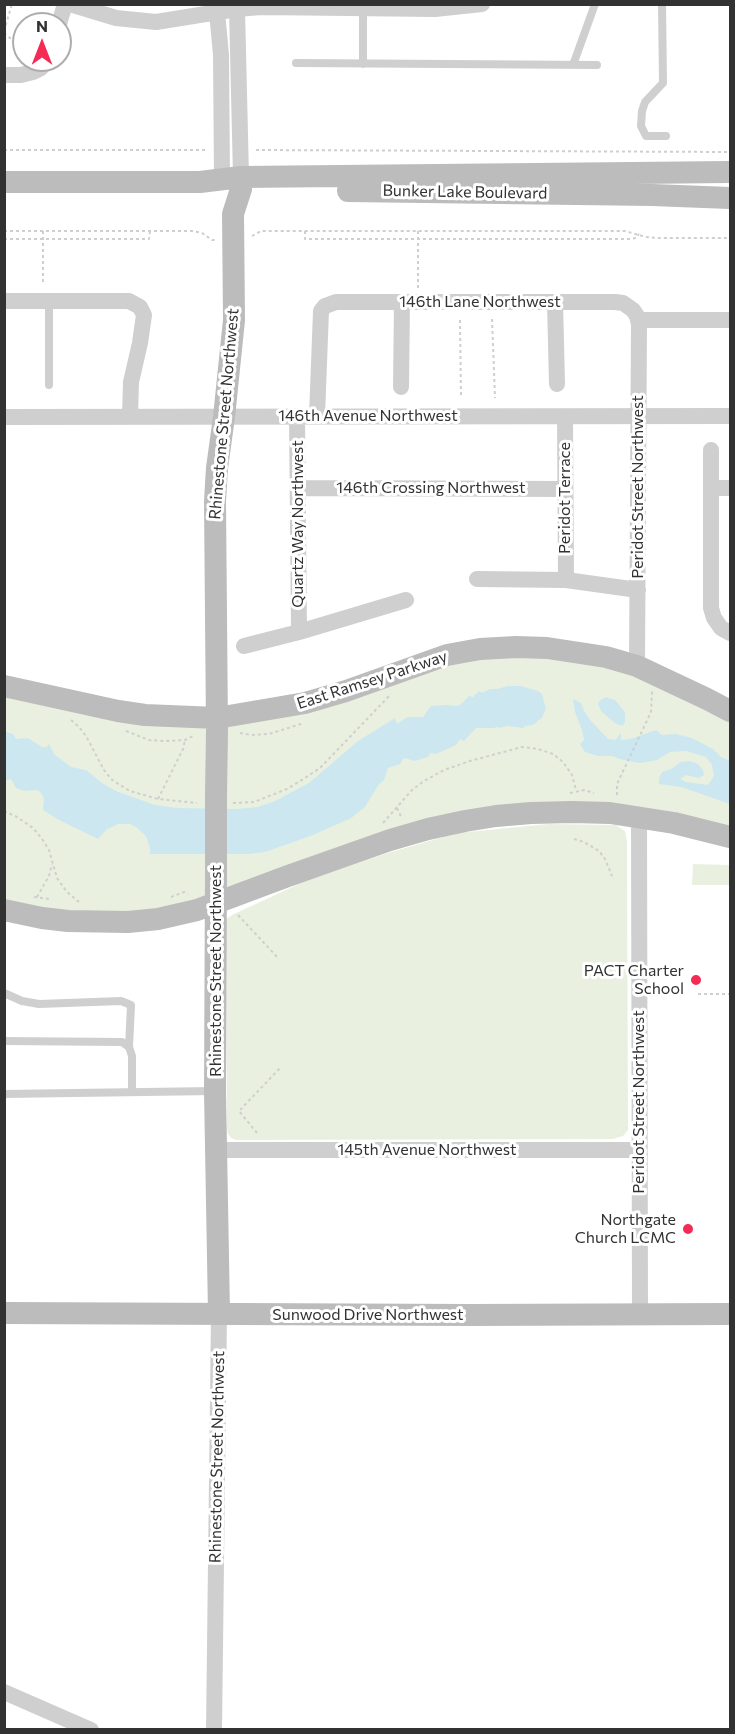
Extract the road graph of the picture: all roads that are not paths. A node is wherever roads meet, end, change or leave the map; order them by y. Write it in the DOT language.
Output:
graph roads {
  1 [pos="68,4"];
  2 [pos="482,4"];
  3 [pos="596,4"];
  4 [pos="662,4"];
  5 [pos="453,7"];
  6 [pos="363,8"];
  7 [pos="237,9"];
  8 [pos="217,12"];
  9 [pos="296,63"];
  10 [pos="363,64"];
  11 [pos="573,65"];
  12 [pos="597,65"];
  13 [pos="33,72"];
  14 [pos="4,75"];
  15 [pos="666,136"];
  16 [pos="730,172"];
  17 [pos="4,182"];
  18 [pos="225,183"];
  19 [pos="730,198"];
  20 [pos="4,301"];
  21 [pos="45,301"];
  22 [pos="410,302"];
  23 [pos="555,302"];
  24 [pos="635,315"];
  25 [pos="730,320"];
  26 [pos="557,384"];
  27 [pos="49,385"];
  28 [pos="401,387"];
  29 [pos="297,416"];
  30 [pos="317,416"];
  31 [pos="730,416"];
  32 [pos="4,417"];
  33 [pos="130,417"];
  34 [pos="224,417"];
  35 [pos="566,417"];
  36 [pos="639,417"];
  37 [pos="711,450"];
  38 [pos="298,488"];
  39 [pos="711,488"];
  40 [pos="730,488"];
  41 [pos="565,489"];
  42 [pos="477,579"];
  43 [pos="566,580"];
  44 [pos="638,590"];
  45 [pos="406,600"];
  46 [pos="299,632"];
  47 [pos="730,633"];
  48 [pos="244,646"];
  49 [pos="646,670"];
  50 [pos="4,686"];
  51 [pos="730,711"];
  52 [pos="217,718"];
  53 [pos="631,816"];
  54 [pos="730,837"];
  55 [pos="226,908"];
  56 [pos="4,909"];
  57 [pos="4,993"];
  58 [pos="4,1041"];
  59 [pos="129,1047"];
  60 [pos="215,1091"];
  61 [pos="132,1092"];
  62 [pos="4,1094"];
  63 [pos="215,1150"];
  64 [pos="639,1150"];
  65 [pos="4,1313"];
  66 [pos="219,1313"];
  67 [pos="730,1314"];
  68 [pos="640,1315"];
  69 [pos="4,1692"];
  70 [pos="91,1730"];
  71 [pos="214,1730"];
  1 -- 8 [label="street"];
  2 -- 5 [label="street"];
  3 -- 11 [label="lane"];
  4 -- 15 [label="lane"];
  5 -- 6 [label="street"];
  6 -- 7 [label="street"];
  6 -- 10 [label="lane"];
  7 -- 8 [label="street"];
  7 -- 18 [label="street, Rhinestone Street Northwest"];
  8 -- 18 [label="street, Rhinestone Street Northwest"];
  9 -- 10 [label="lane"];
  10 -- 11 [label="lane"];
  11 -- 12 [label="lane"];
  13 -- 14 [label="street"];
  16 -- 18 [label="street, Bunker Lake Boulevard"];
  17 -- 18 [label="street, Bunker Lake Boulevard"];
  18 -- 19 [label="street, Bunker Lake Boulevard"];
  18 -- 34 [label="street, Rhinestone Street Northwest"];
  20 -- 21 [label="street"];
  21 -- 27 [label="lane"];
  21 -- 33 [label="street"];
  22 -- 23 [label="street, 146th Lane Northwest"];
  22 -- 28 [label="street"];
  22 -- 30 [label="street, 146th Lane Northwest"];
  23 -- 24 [label="street, 146th Lane Northwest"];
  23 -- 26 [label="street"];
  24 -- 25 [label="street, 146th Lane Northwest"];
  24 -- 36 [label="street, Peridot Street Northwest"];
  29 -- 30 [label="street, 146th Avenue Northwest"];
  29 -- 34 [label="street, 146th Avenue Northwest"];
  29 -- 38 [label="street, Quartz Way Northwest"];
  30 -- 35 [label="street, 146th Avenue Northwest"];
  31 -- 36 [label="street, 146th Avenue Northwest"];
  32 -- 33 [label="street, 146th Avenue Northwest"];
  33 -- 34 [label="street, 146th Avenue Northwest"];
  34 -- 52 [label="street, Rhinestone Street Northwest"];
  35 -- 36 [label="street, 146th Avenue Northwest"];
  35 -- 41 [label="street, Peridot Terrace"];
  36 -- 44 [label="street, Peridot Street Northwest"];
  37 -- 39 [label="street"];
  38 -- 41 [label="street, 146th Crossing Northwest"];
  38 -- 46 [label="street, Quartz Way Northwest"];
  39 -- 40 [label="street"];
  39 -- 47 [label="street"];
  41 -- 43 [label="street, Peridot Terrace"];
  42 -- 43 [label="street"];
  43 -- 44 [label="street"];
  44 -- 49 [label="street, Peridot Street Northwest"];
  45 -- 46 [label="street"];
  46 -- 48 [label="street"];
  49 -- 51 [label="street, East Ramsey Parkway"];
  49 -- 52 [label="street, East Ramsey Parkway"];
  50 -- 52 [label="street, East Ramsey Parkway"];
  52 -- 55 [label="street, Rhinestone Street Northwest, bridge"];
  53 -- 54 [label="street"];
  53 -- 55 [label="street"];
  53 -- 64 [label="street, Peridot Street Northwest"];
  55 -- 56 [label="street"];
  55 -- 60 [label="street, Rhinestone Street Northwest"];
  57 -- 59 [label="lane"];
  58 -- 59 [label="lane"];
  59 -- 61 [label="lane"];
  60 -- 61 [label="lane"];
  60 -- 63 [label="street, Rhinestone Street Northwest"];
  61 -- 62 [label="lane"];
  63 -- 64 [label="street, 145th Avenue Northwest"];
  63 -- 66 [label="street, Rhinestone Street Northwest"];
  64 -- 68 [label="street, Peridot Street Northwest"];
  65 -- 66 [label="street, Sunwood Drive Northwest"];
  66 -- 68 [label="street, Sunwood Drive Northwest"];
  66 -- 71 [label="street, Rhinestone Street Northwest"];
  67 -- 68 [label="street, Sunwood Drive Northwest"];
  69 -- 70 [label="street"];
}
